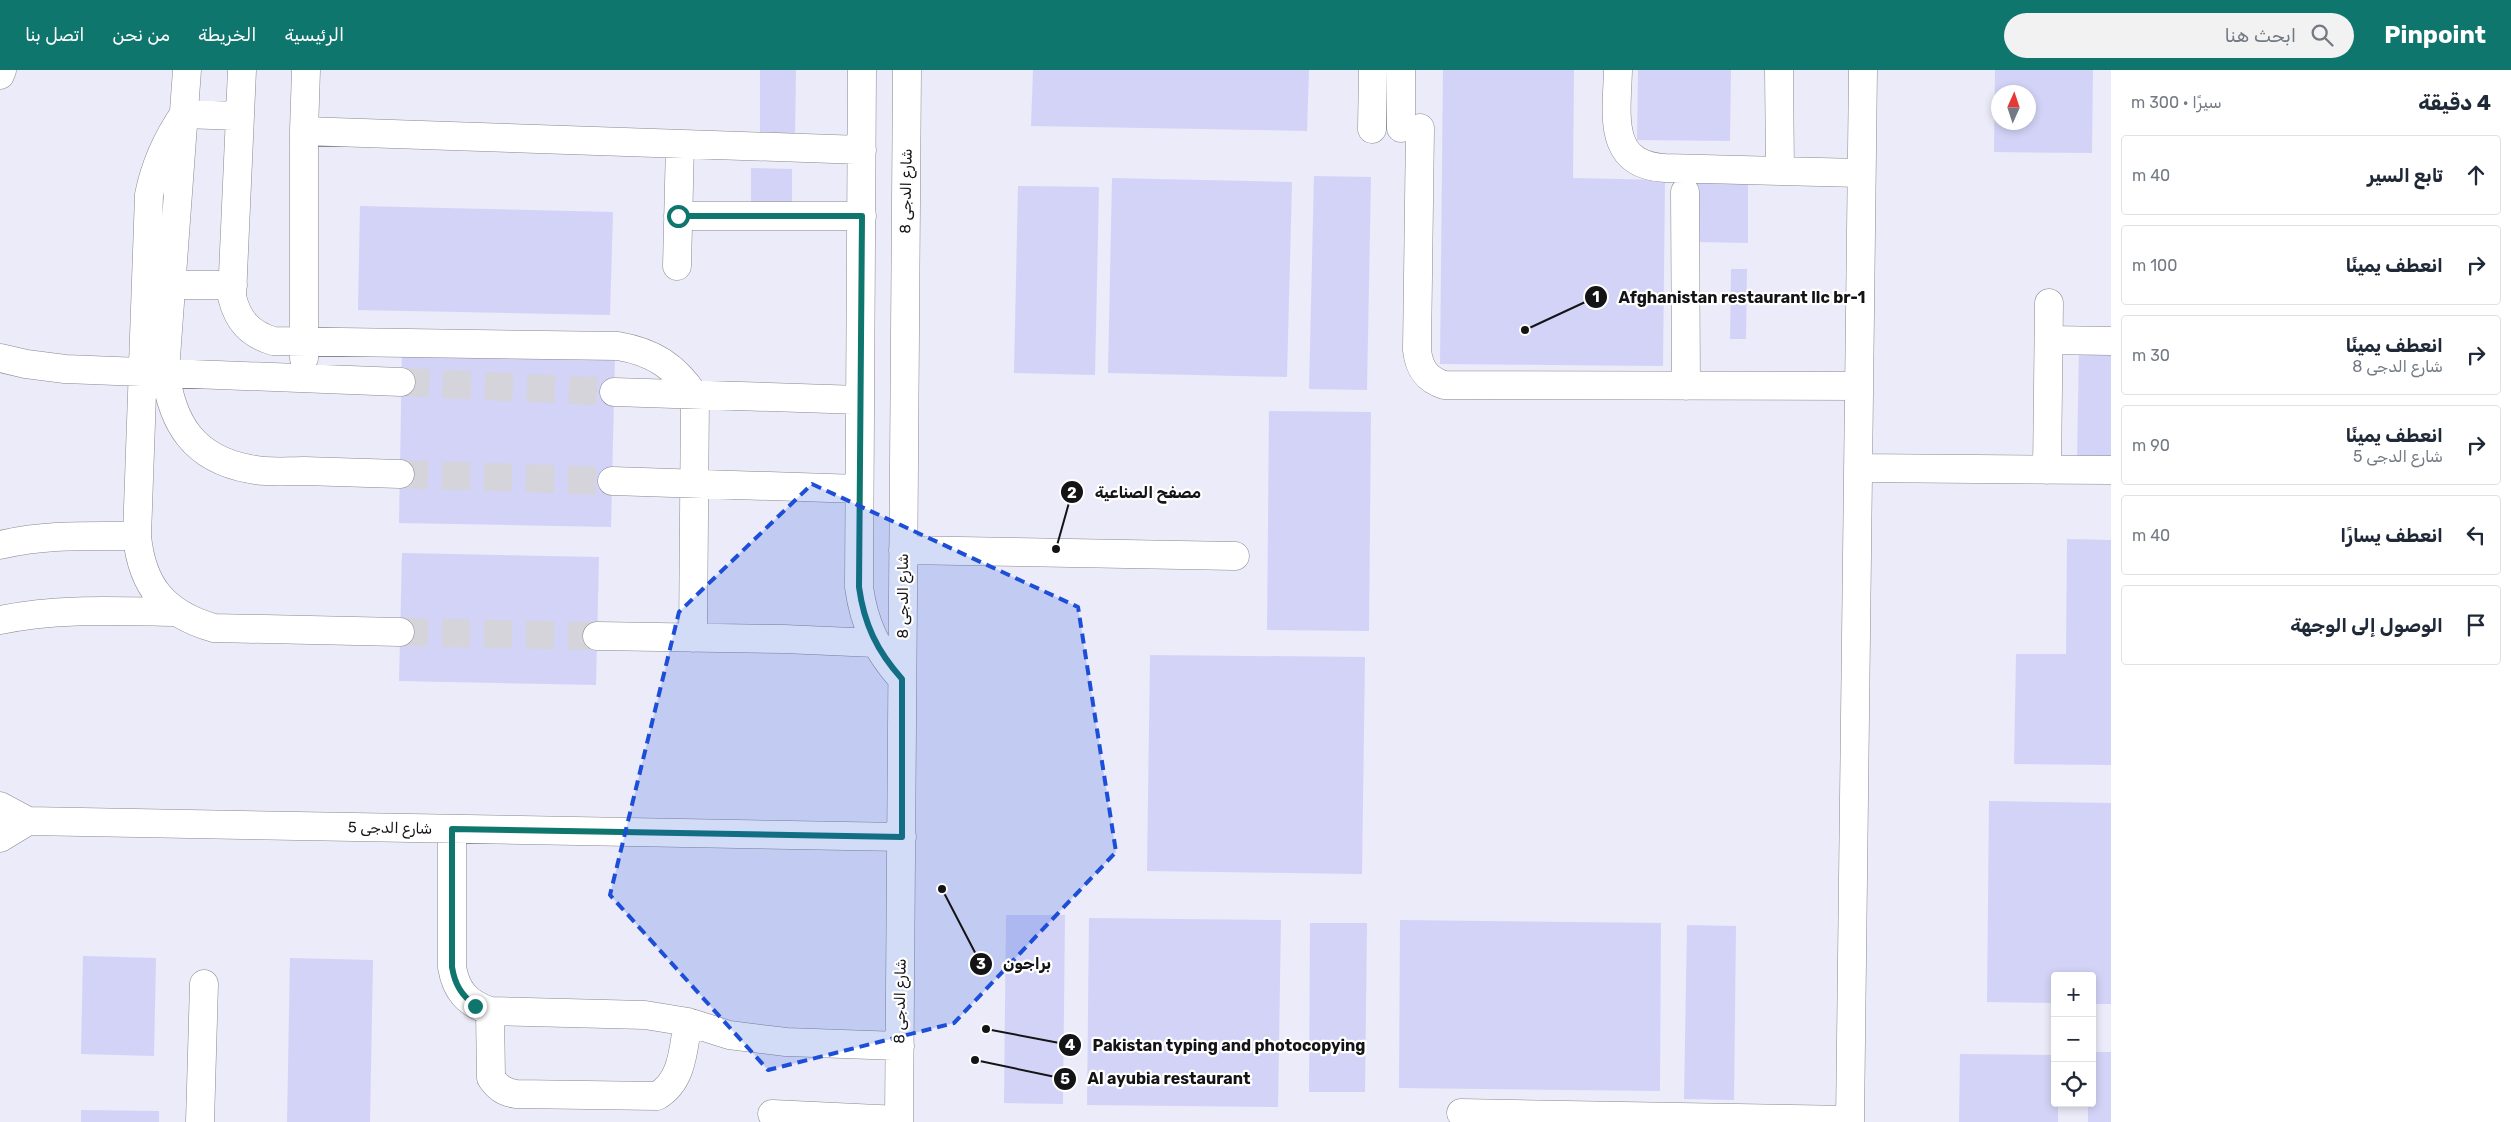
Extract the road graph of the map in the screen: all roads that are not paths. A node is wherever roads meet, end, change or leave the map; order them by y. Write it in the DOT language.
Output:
graph roads {
  1 [pos="2,70"];
  2 [pos="187,70"];
  3 [pos="242,70"];
  4 [pos="306,70"];
  5 [pos="862,70"];
  6 [pos="907,70"];
  7 [pos="1373,70"];
  8 [pos="1401,70"];
  9 [pos="1618,70"];
  10 [pos="1779,70"];
  11 [pos="1863,70"];
  12 [pos="0,76"];
  13 [pos="184,114"];
  14 [pos="240,116"];
  15 [pos="1372,129"];
  16 [pos="304,131"];
  17 [pos="680,144"];
  18 [pos="862,150"];
  19 [pos="1780,170"];
  20 [pos="1861,172"];
  21 [pos="1685,192"];
  22 [pos="678,216"];
  23 [pos="862,216"];
  24 [pos="677,266"];
  25 [pos="172,285"];
  26 [pos="233,285"];
  27 [pos="2049,304"];
  28 [pos="2049,340"];
  29 [pos="304,341"];
  30 [pos="2111,341"];
  31 [pos="0,358"];
  32 [pos="154,371"];
  33 [pos="304,378"];
  34 [pos="402,382"];
  35 [pos="1686,386"];
  36 [pos="1859,386"];
  37 [pos="614,392"];
  38 [pos="695,396"];
  39 [pos="860,400"];
  40 [pos="1858,468"];
  41 [pos="2047,470"];
  42 [pos="2111,470"];
  43 [pos="400,474"];
  44 [pos="612,481"];
  45 [pos="695,484"];
  46 [pos="859,489"];
  47 [pos="137,536"];
  48 [pos="0,545"];
  49 [pos="903,550"];
  50 [pos="1235,556"];
  51 [pos="174,612"];
  52 [pos="0,620"];
  53 [pos="400,632"];
  54 [pos="598,636"];
  55 [pos="693,638"];
  56 [pos="875,643"];
  57 [pos="902,679"];
  58 [pos="0,806"];
  59 [pos="28,821"];
  60 [pos="452,829"];
  61 [pos="902,837"];
  62 [pos="0,838"];
  63 [pos="204,984"];
  64 [pos="490,1011"];
  65 [pos="688,1022"];
  66 [pos="900,1046"];
  67 [pos="1461,1113"];
  68 [pos="765,1119"];
  69 [pos="899,1121"];
  70 [pos="1850,1121"];
  71 [pos="200,1122"];
  1 -- 12 [label="street"];
  2 -- 13 [label="street"];
  3 -- 14 [label="street"];
  4 -- 16 [label="street"];
  5 -- 18 [label="street"];
  6 -- 49 [label="street, شارع الدجى 8"];
  7 -- 15 [label="street"];
  8 -- 35 [label="street"];
  9 -- 19 [label="street"];
  10 -- 19 [label="street"];
  11 -- 20 [label="street"];
  13 -- 14 [label="street"];
  13 -- 25 [label="street"];
  13 -- 32 [label="street"];
  14 -- 26 [label="street"];
  16 -- 17 [label="street"];
  16 -- 29 [label="street"];
  17 -- 18 [label="street"];
  17 -- 22 [label="street"];
  18 -- 23 [label="street"];
  19 -- 20 [label="street"];
  20 -- 36 [label="street"];
  21 -- 35 [label="street"];
  22 -- 23 [label="street"];
  22 -- 24 [label="street"];
  23 -- 39 [label="street"];
  25 -- 26 [label="street"];
  25 -- 32 [label="street"];
  26 -- 29 [label="street"];
  27 -- 28 [label="street"];
  28 -- 30 [label="street"];
  28 -- 41 [label="street"];
  29 -- 33 [label="street"];
  29 -- 38 [label="street"];
  31 -- 32 [label="street"];
  32 -- 33 [label="street"];
  32 -- 43 [label="street"];
  32 -- 47 [label="street"];
  33 -- 34 [label="street"];
  35 -- 36 [label="street"];
  36 -- 40 [label="street"];
  37 -- 38 [label="street"];
  38 -- 39 [label="street"];
  38 -- 45 [label="street"];
  39 -- 46 [label="street"];
  40 -- 41 [label="street"];
  40 -- 70 [label="street"];
  41 -- 42 [label="street"];
  44 -- 45 [label="street"];
  45 -- 46 [label="street"];
  45 -- 55 [label="street"];
  46 -- 56 [label="street"];
  47 -- 48 [label="street"];
  47 -- 51 [label="street"];
  49 -- 50 [label="street"];
  49 -- 57 [label="street, شارع الدجى 8"];
  51 -- 52 [label="street"];
  51 -- 53 [label="street"];
  54 -- 55 [label="street"];
  55 -- 56 [label="street"];
  56 -- 57 [label="street"];
  57 -- 61 [label="street, شارع الدجى 8"];
  58 -- 59 [label="street, شارع الدجى 5"];
  59 -- 60 [label="street, شارع الدجى 5"];
  59 -- 62 [label="street"];
  60 -- 61 [label="street, شارع الدجى 5"];
  60 -- 64 [label="street"];
  61 -- 66 [label="street, شارع الدجى 8"];
  63 -- 71 [label="street"];
  64 -- 65 [label="street"];
  64 -- 65 [label="street"];
  65 -- 66 [label="street"];
  66 -- 69 [label="street, شارع الدجى 8"];
  67 -- 70 [label="street"];
  68 -- 69 [label="street"];
}
